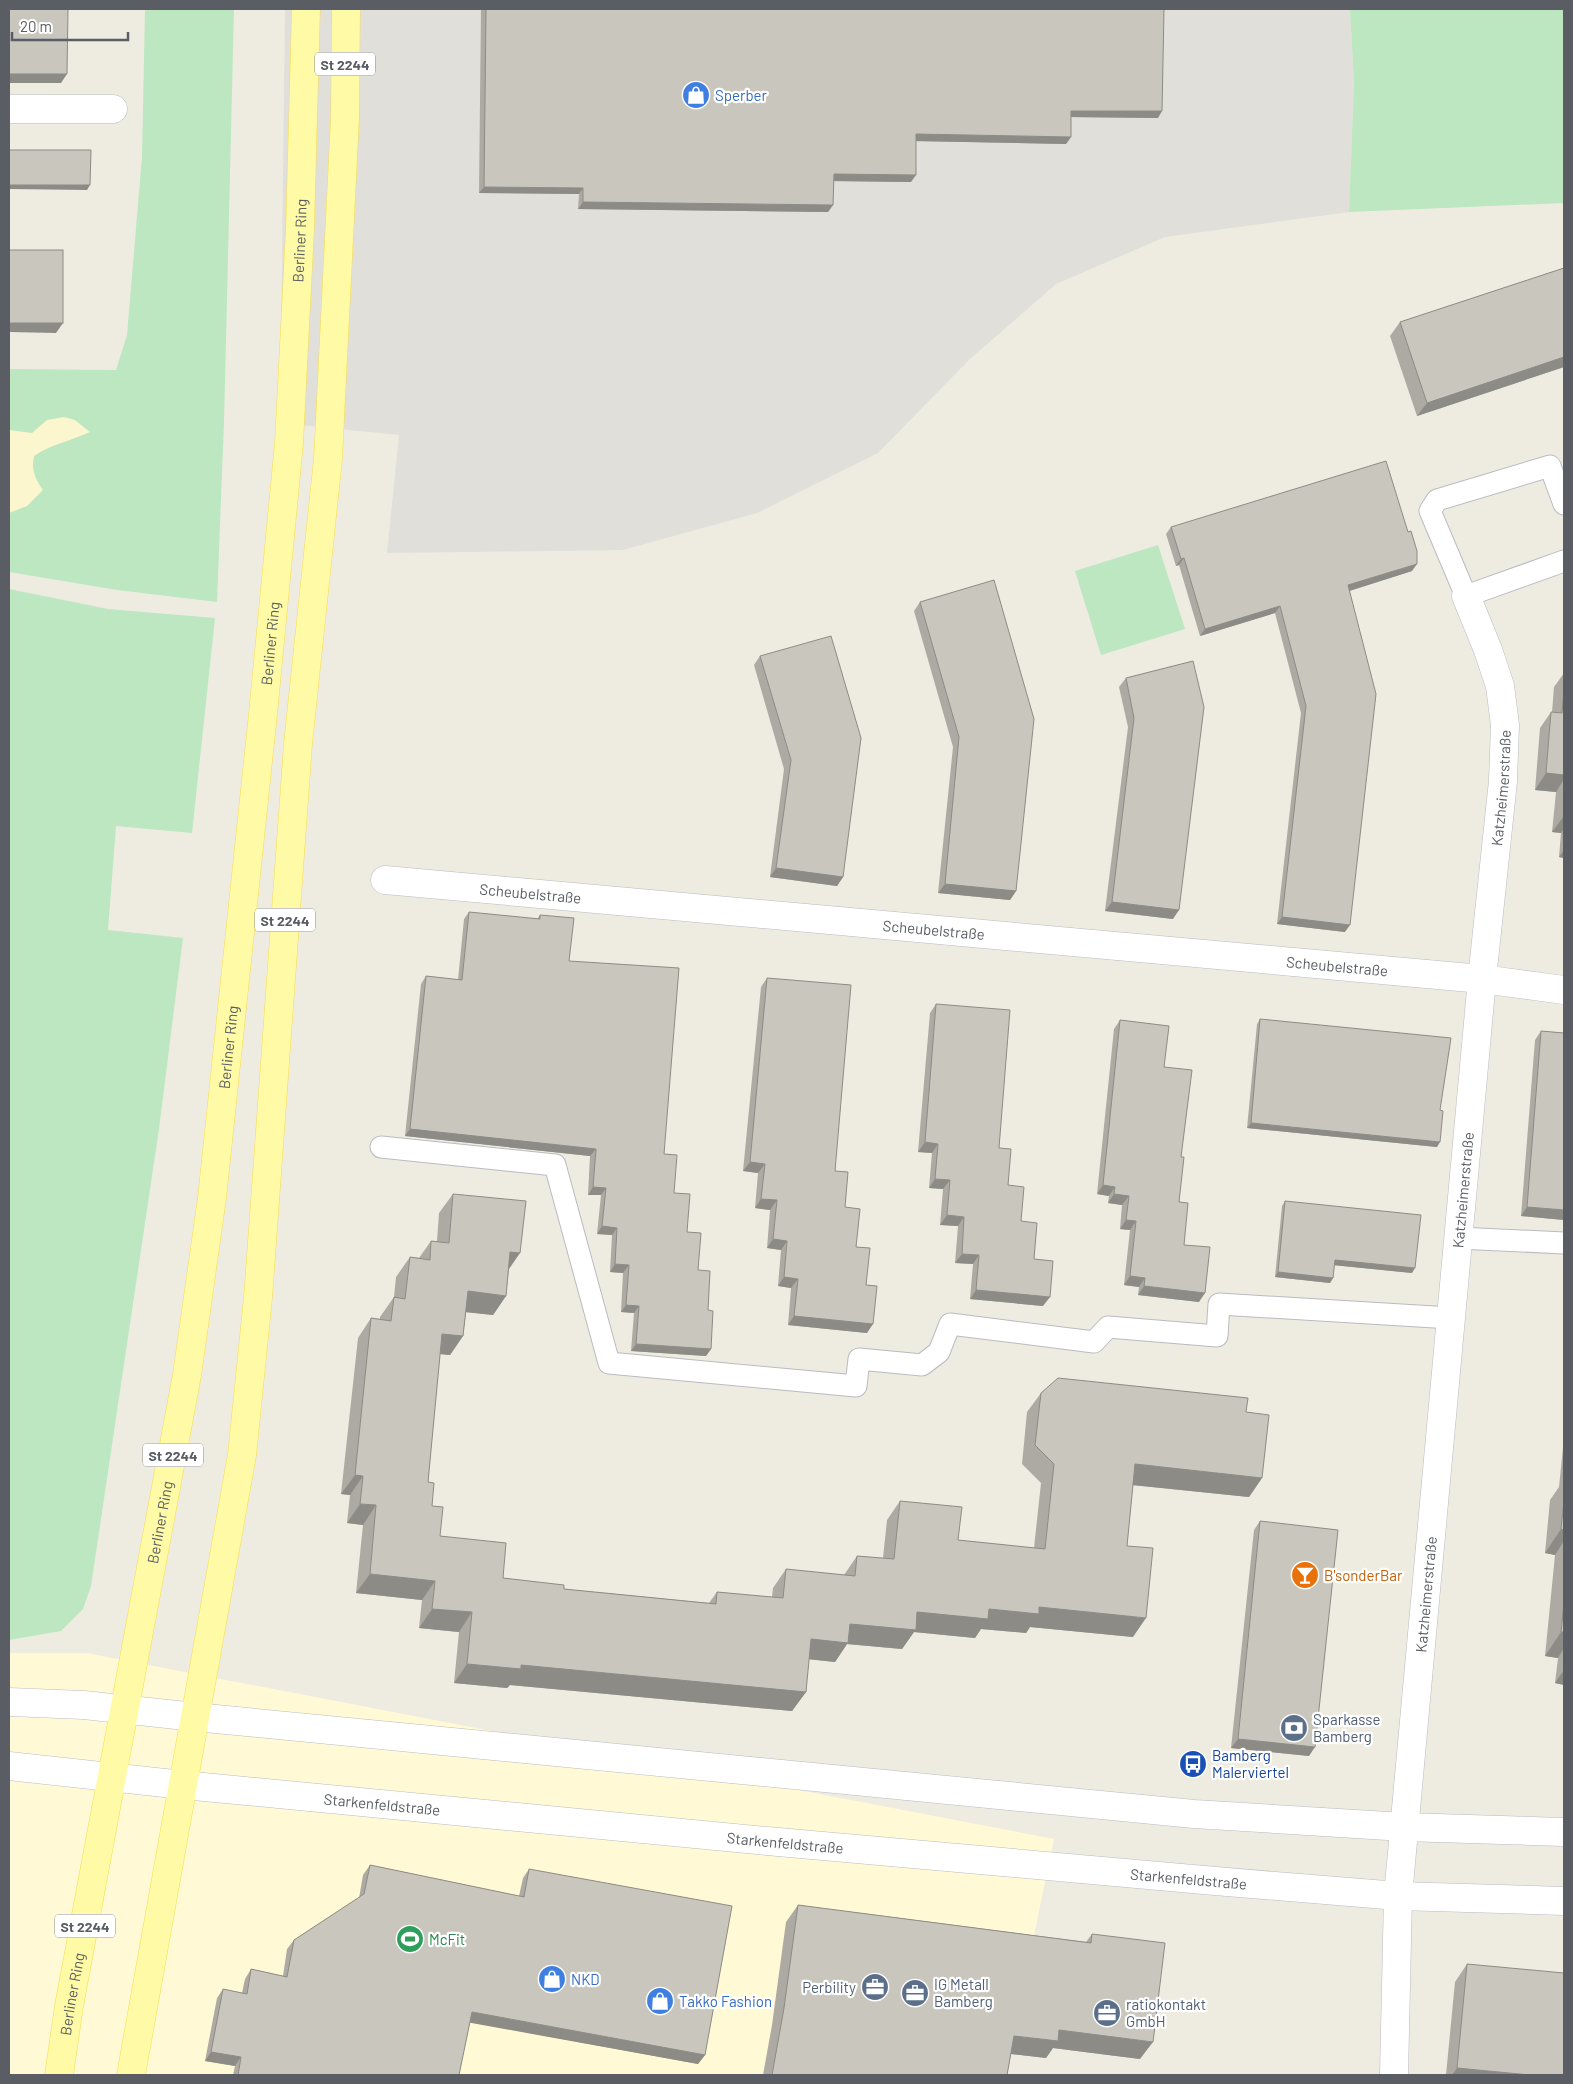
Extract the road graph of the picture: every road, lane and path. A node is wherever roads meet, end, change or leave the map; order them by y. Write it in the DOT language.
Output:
graph roads {
  1 [pos="306,9"];
  2 [pos="346,9"];
  3 [pos="9,109"];
  4 [pos="113,109"];
  5 [pos="1564,504"];
  6 [pos="1564,561"];
  7 [pos="1466,596"];
  8 [pos="385,880"];
  9 [pos="1482,979"];
  10 [pos="1564,990"];
  11 [pos="381,1147"];
  12 [pos="1458,1238"];
  13 [pos="1564,1244"];
  14 [pos="1451,1318"];
  15 [pos="9,1702"];
  16 [pos="126,1710"];
  17 [pos="195,1717"];
  18 [pos="9,1766"];
  19 [pos="113,1777"];
  20 [pos="184,1785"];
  21 [pos="1404,1827"];
  22 [pos="1564,1832"];
  23 [pos="1398,1896"];
  24 [pos="1564,1901"];
  25 [pos="59,2075"];
  26 [pos="131,2075"];
  27 [pos="1394,2075"];
  1 -- 16 [label="main road, Berliner Ring / St 2244"];
  2 -- 17 [label="main road, St 2244"];
  3 -- 4 [label="street"];
  5 -- 7 [label="lane"];
  6 -- 7 [label="lane"];
  7 -- 9 [label="street, Katzheimerstraße"];
  8 -- 9 [label="street, Scheubelstraße"];
  9 -- 10 [label="street, Scheubelstraße"];
  9 -- 12 [label="street, Katzheimerstraße"];
  11 -- 14 [label="lane"];
  12 -- 13 [label="lane"];
  12 -- 14 [label="street, Katzheimerstraße"];
  14 -- 21 [label="street, Katzheimerstraße"];
  15 -- 16 [label="street"];
  16 -- 17 [label="street"];
  16 -- 19 [label="main road, Berliner Ring / St 2244"];
  17 -- 20 [label="main road, St 2244"];
  17 -- 21 [label="street"];
  18 -- 19 [label="street, Starkenfeldstraße"];
  19 -- 20 [label="street, Starkenfeldstraße"];
  19 -- 25 [label="main road, Berliner Ring / St 2244"];
  20 -- 23 [label="street, Starkenfeldstraße"];
  20 -- 26 [label="main road, St 2244"];
  21 -- 22 [label="street"];
  21 -- 23 [label="street, Katzheimerstraße"];
  23 -- 24 [label="street, Starkenfeldstraße"];
  23 -- 27 [label="street, Katzheimerstraße"];
}
